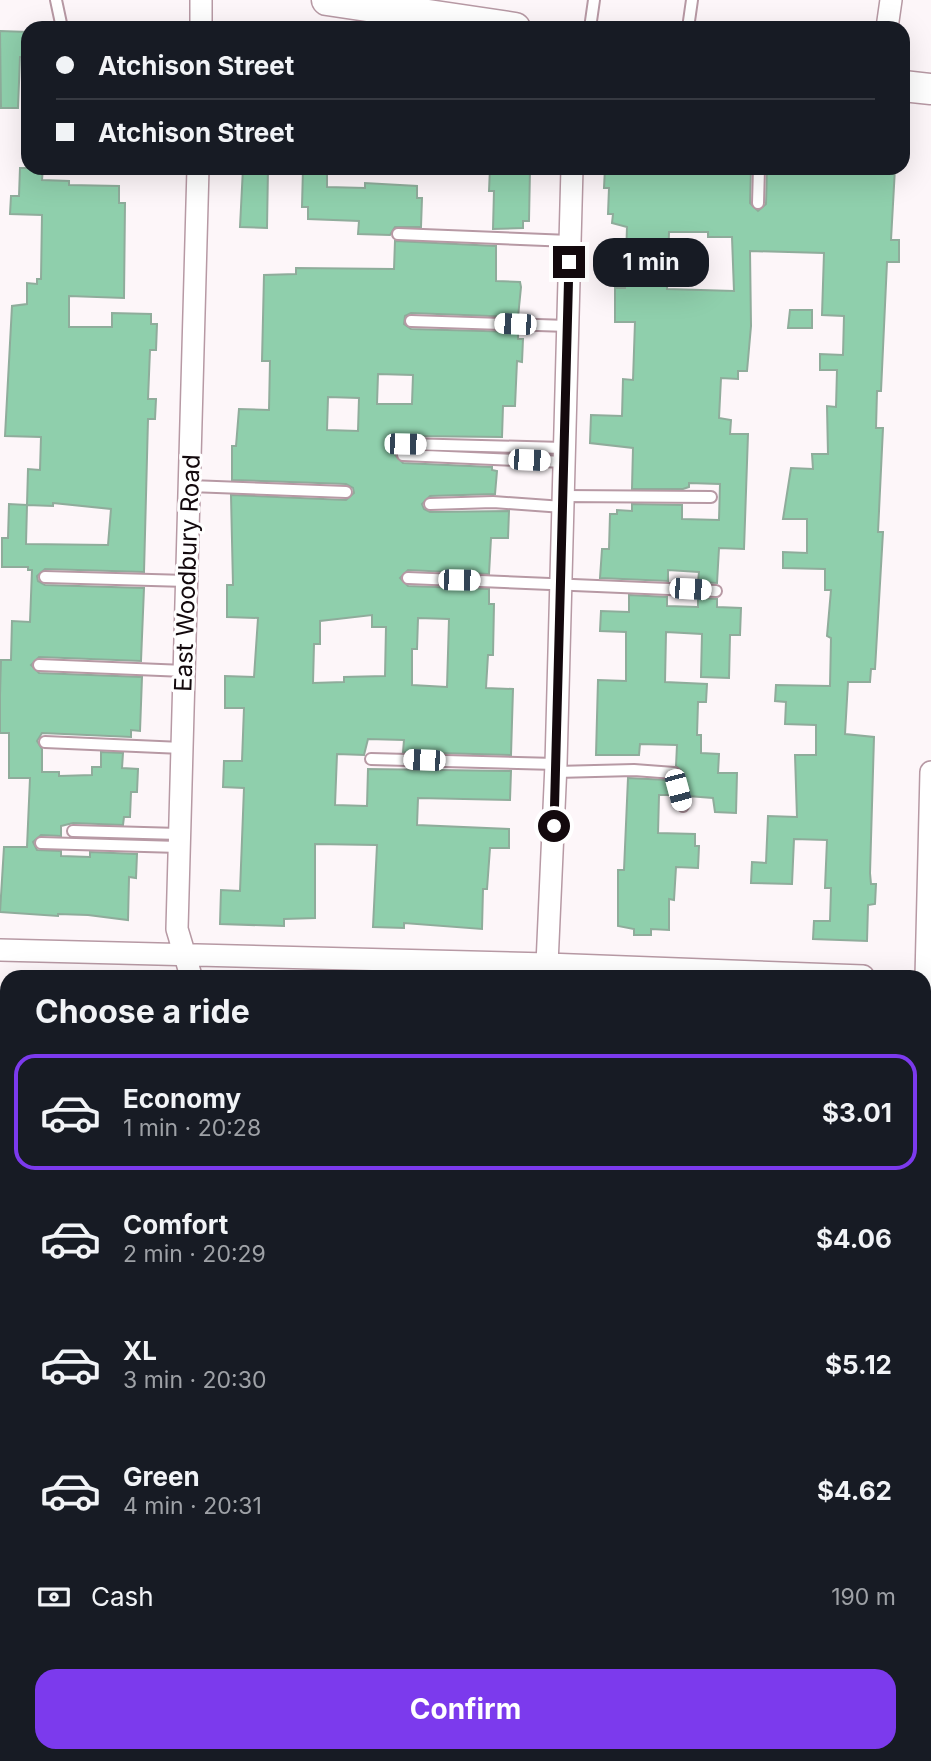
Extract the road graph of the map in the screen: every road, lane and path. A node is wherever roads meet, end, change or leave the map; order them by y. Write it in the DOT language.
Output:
graph roads {
  1 [pos="56,0"];
  2 [pos="201,0"];
  3 [pos="594,0"];
  4 [pos="692,0"];
  5 [pos="891,0"];
  6 [pos="344,1"];
  7 [pos="60,21"];
  8 [pos="201,21"];
  9 [pos="471,21"];
  10 [pos="591,21"];
  11 [pos="689,21"];
  12 [pos="888,21"];
  13 [pos="910,87"];
  14 [pos="931,89"];
  15 [pos="198,175"];
  16 [pos="572,175"];
  17 [pos="758,175"];
  18 [pos="758,203"];
  19 [pos="398,234"];
  20 [pos="570,241"];
  21 [pos="411,321"];
  22 [pos="568,326"];
  23 [pos="404,450"];
  24 [pos="564,455"];
  25 [pos="190,486"];
  26 [pos="346,492"];
  27 [pos="711,497"];
  28 [pos="563,501"];
  29 [pos="430,504"];
  30 [pos="45,577"];
  31 [pos="408,578"];
  32 [pos="187,581"];
  33 [pos="561,582"];
  34 [pos="716,591"];
  35 [pos="39,665"];
  36 [pos="185,671"];
  37 [pos="45,742"];
  38 [pos="182,748"];
  39 [pos="371,759"];
  40 [pos="556,768"];
  41 [pos="931,772"];
  42 [pos="682,806"];
  43 [pos="73,831"];
  44 [pos="179,841"];
  45 [pos="41,843"];
  46 [pos="0,950"];
  47 [pos="185,954"];
  48 [pos="547,964"];
  49 [pos="189,970"];
  50 [pos="705,970"];
  51 [pos="927,970"];
  1 -- 7 [label="lane"];
  2 -- 8 [label="street"];
  3 -- 10 [label="lane"];
  4 -- 11 [label="lane"];
  5 -- 12 [label="street"];
  6 -- 9 [label="street"];
  13 -- 14 [label="street"];
  15 -- 25 [label="street, East Woodbury Road"];
  16 -- 20 [label="street"];
  17 -- 18 [label="lane"];
  19 -- 20 [label="lane"];
  20 -- 22 [label="street"];
  21 -- 22 [label="lane"];
  22 -- 24 [label="street"];
  23 -- 24 [label="lane"];
  24 -- 28 [label="street"];
  25 -- 26 [label="lane"];
  25 -- 32 [label="street, East Woodbury Road"];
  27 -- 28 [label="lane"];
  28 -- 29 [label="lane"];
  28 -- 33 [label="street"];
  30 -- 32 [label="lane"];
  31 -- 33 [label="lane"];
  32 -- 36 [label="street, East Woodbury Road"];
  33 -- 34 [label="lane"];
  33 -- 40 [label="street"];
  35 -- 36 [label="lane"];
  36 -- 38 [label="street, East Woodbury Road"];
  37 -- 38 [label="lane"];
  38 -- 44 [label="street, East Woodbury Road"];
  39 -- 40 [label="lane"];
  40 -- 42 [label="lane"];
  40 -- 48 [label="street"];
  41 -- 51 [label="street"];
  43 -- 44 [label="lane"];
  44 -- 45 [label="lane"];
  44 -- 47 [label="street, East Woodbury Road"];
  46 -- 47 [label="street"];
  47 -- 48 [label="street"];
  47 -- 49 [label="street, East Woodbury Road"];
  48 -- 50 [label="street"];
}
